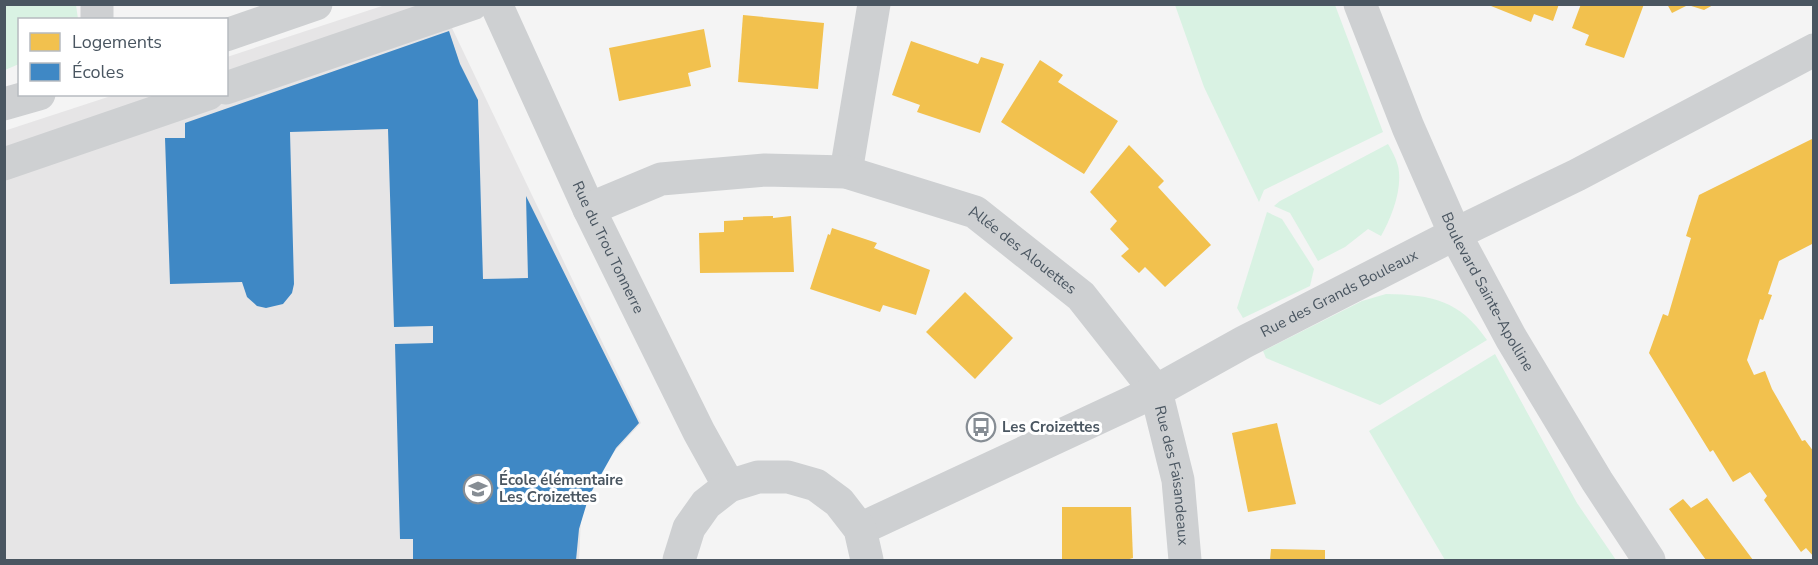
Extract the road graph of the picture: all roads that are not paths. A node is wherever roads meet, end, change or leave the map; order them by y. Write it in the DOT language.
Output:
graph roads {
  1 [pos="316,4"];
  2 [pos="472,4"];
  3 [pos="496,4"];
  4 [pos="874,4"];
  5 [pos="1360,4"];
  6 [pos="228,34"];
  7 [pos="1814,50"];
  8 [pos="228,87"];
  9 [pos="32,96"];
  10 [pos="202,96"];
  11 [pos="4,104"];
  12 [pos="4,164"];
  13 [pos="846,172"];
  14 [pos="589,209"];
  15 [pos="1455,234"];
  16 [pos="1156,391"];
  17 [pos="729,486"];
  18 [pos="860,529"];
  19 [pos="679,561"];
  20 [pos="867,561"];
  21 [pos="1185,561"];
  22 [pos="1649,561"];
  1 -- 6 [label="street"];
  2 -- 8 [label="street"];
  3 -- 14 [label="street, Rue du Trou Tonnerre"];
  4 -- 13 [label="street"];
  5 -- 15 [label="street, Boulevard Sainte-Apolline"];
  7 -- 15 [label="street, Rue des Grands Bouleaux"];
  9 -- 11 [label="street"];
  10 -- 12 [label="street"];
  13 -- 14 [label="street, Allée des Alouettes"];
  13 -- 16 [label="street, Allée des Alouettes"];
  14 -- 17 [label="street, Rue du Trou Tonnerre"];
  15 -- 16 [label="street, Rue des Grands Bouleaux"];
  15 -- 22 [label="street, Boulevard Sainte-Apolline"];
  16 -- 18 [label="street, Rue des Grands Bouleaux"];
  16 -- 21 [label="street, Rue des Faisandeaux"];
  17 -- 18 [label="street"];
  17 -- 19 [label="street"];
  18 -- 20 [label="street"];
}
